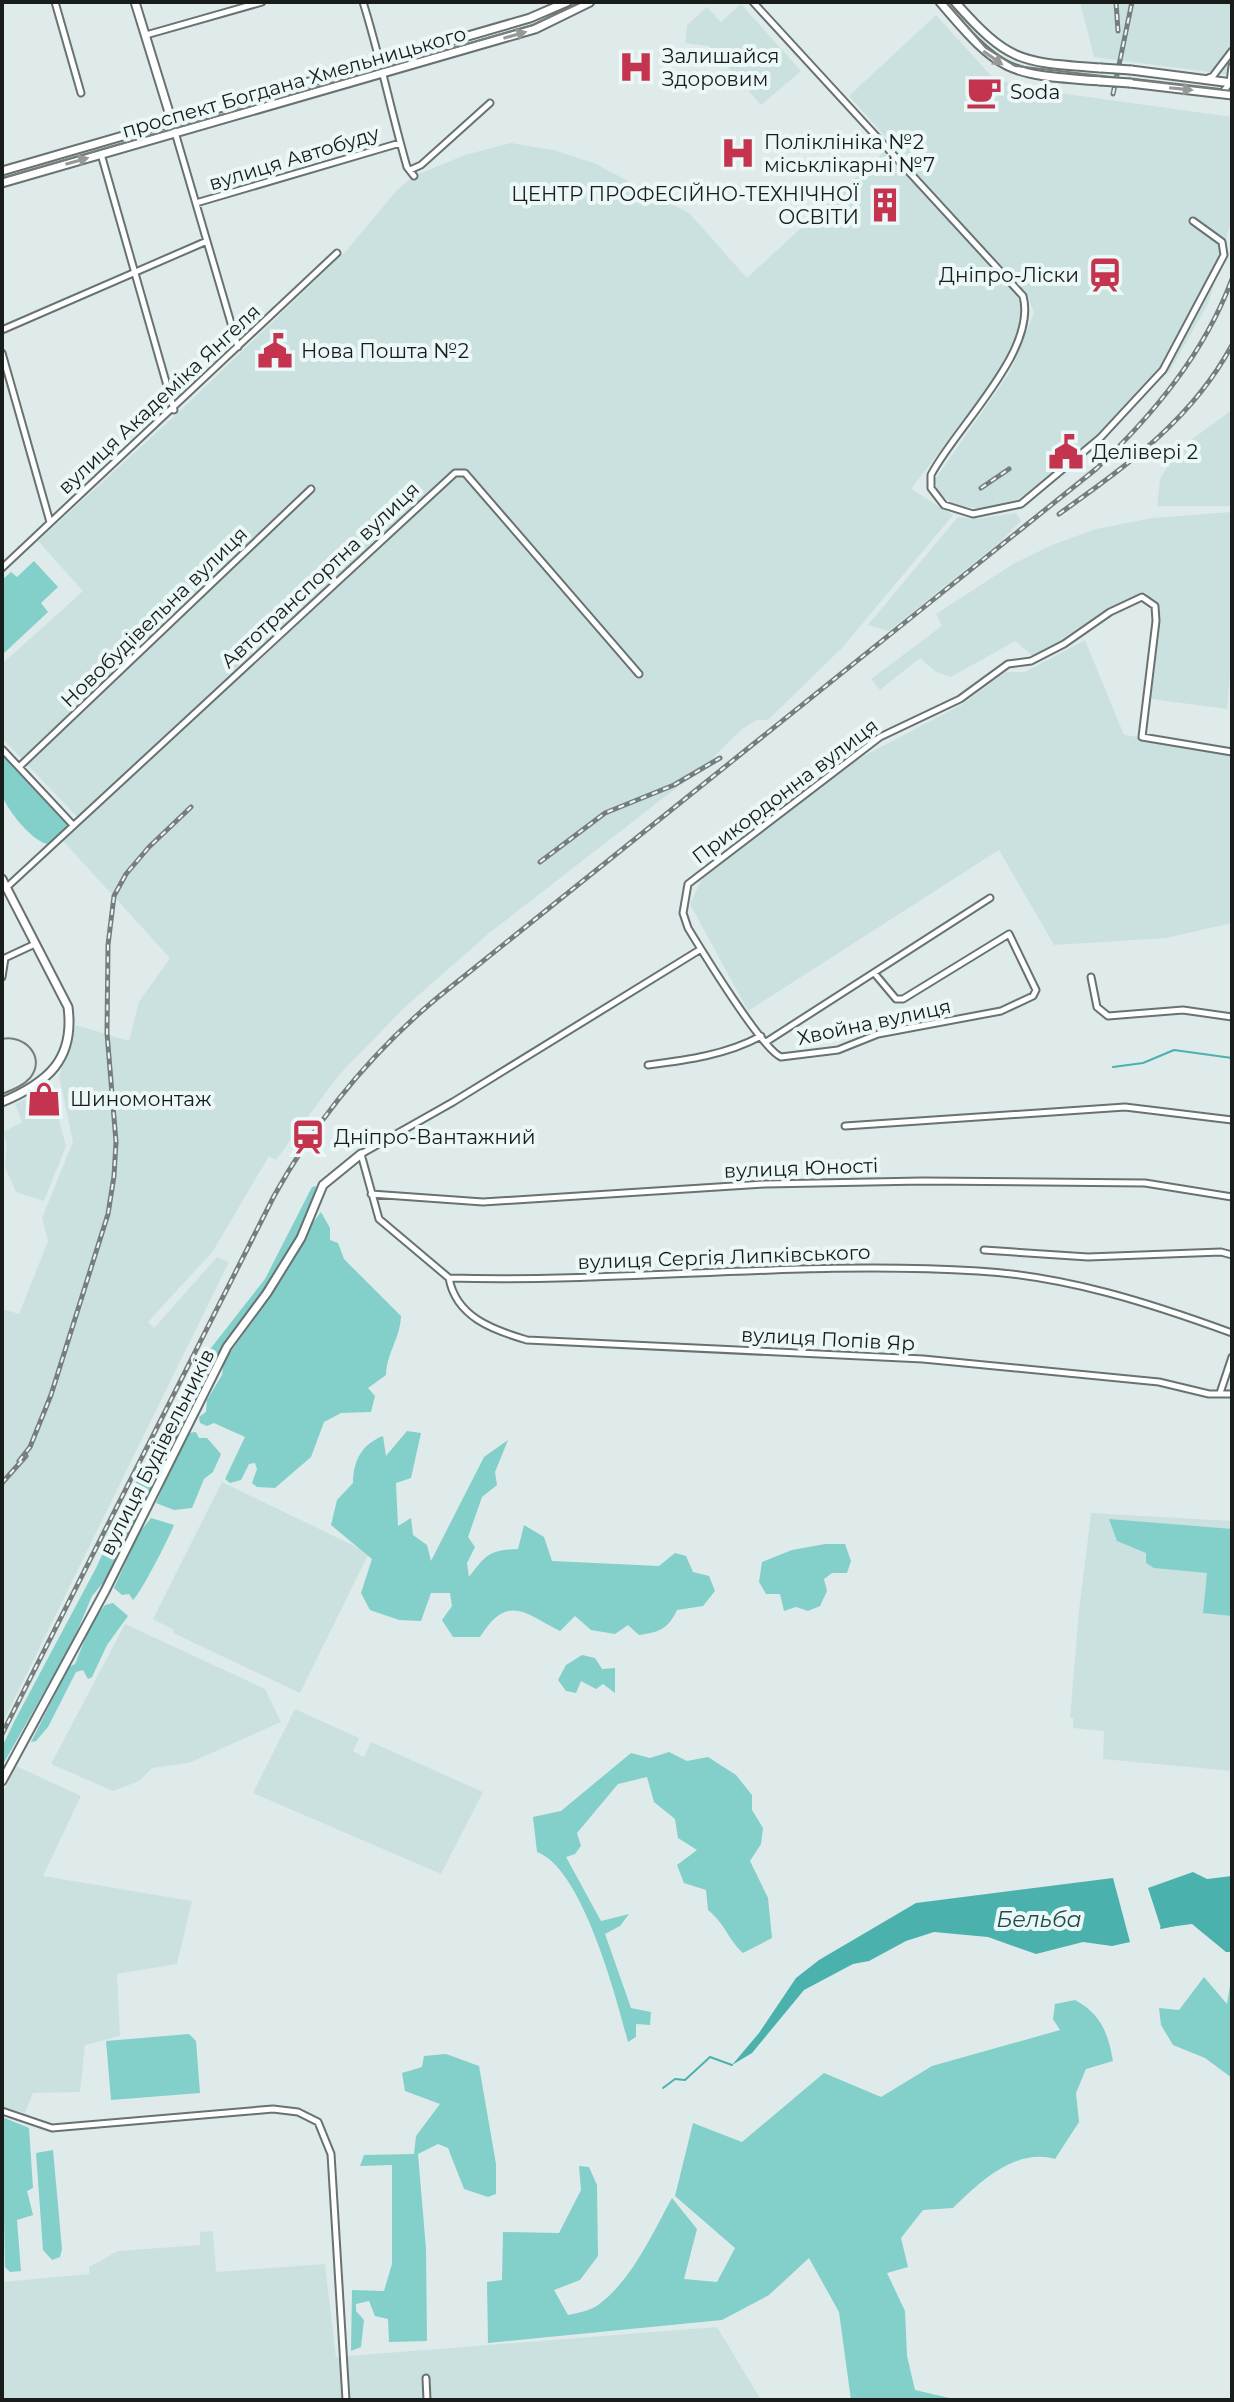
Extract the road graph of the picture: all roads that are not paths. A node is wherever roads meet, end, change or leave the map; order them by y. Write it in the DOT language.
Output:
graph roads {
  1 [pos="55,2"];
  2 [pos="135,2"];
  3 [pos="262,2"];
  4 [pos="363,2"];
  5 [pos="567,2"];
  6 [pos="590,2"];
  7 [pos="753,2"];
  8 [pos="940,2"];
  9 [pos="955,2"];
  10 [pos="146,35"];
  11 [pos="1232,51"];
  12 [pos="379,62"];
  13 [pos="1232,66"];
  14 [pos="380,74"];
  15 [pos="1206,79"];
  16 [pos="1231,83"];
  17 [pos="81,93"];
  18 [pos="1221,94"];
  19 [pos="1232,95"];
  20 [pos="490,103"];
  21 [pos="172,122"];
  22 [pos="176,133"];
  23 [pos="400,143"];
  24 [pos="101,154"];
  25 [pos="2,171"];
  26 [pos="2,183"];
  27 [pos="196,203"];
  28 [pos="1193,221"];
  29 [pos="207,241"];
  30 [pos="337,253"];
  31 [pos="134,273"];
  32 [pos="2,330"];
  33 [pos="238,347"];
  34 [pos="2,353"];
  35 [pos="174,410"];
  36 [pos="311,489"];
  37 [pos="50,522"];
  38 [pos="2,568"];
  39 [pos="639,674"];
  40 [pos="2,749"];
  41 [pos="1232,752"];
  42 [pos="19,767"];
  43 [pos="73,825"];
  44 [pos="2,879"];
  45 [pos="5,889"];
  46 [pos="990,898"];
  47 [pos="35,944"];
  48 [pos="701,949"];
  49 [pos="875,974"];
  50 [pos="2,977"];
  51 [pos="1091,977"];
  52 [pos="1232,1017"];
  53 [pos="764,1039"];
  54 [pos="648,1065"];
  55 [pos="2,1102"];
  56 [pos="1232,1120"];
  57 [pos="845,1126"];
  58 [pos="361,1154"];
  59 [pos="371,1194"];
  60 [pos="1232,1197"];
  61 [pos="984,1250"];
  62 [pos="1232,1255"];
  63 [pos="449,1278"];
  64 [pos="1232,1333"];
  65 [pos="1232,1357"];
  66 [pos="1220,1393"];
  67 [pos="1232,1394"];
  68 [pos="2,1781"];
  69 [pos="2,2111"];
  70 [pos="426,2378"];
  71 [pos="346,2400"];
  72 [pos="427,2400"];
  1 -- 17 [label="street"];
  2 -- 10 [label="main road"];
  3 -- 10 [label="street"];
  4 -- 12 [label="street"];
  5 -- 12 [label="main road, проспект Богдана Хмельницького"];
  14 -- 6 [label="main road, проспект Богдана Хмельницького, one-way"];
  7 -- 28 [label="street"];
  8 -- 18 [label="main road, one-way, bridge"];
  9 -- 15 [label="main road, bridge"];
  10 -- 21 [label="main road"];
  11 -- 15 [label="street"];
  12 -- 14 [label="street"];
  12 -- 21 [label="main road, проспект Богдана Хмельницького"];
  13 -- 16 [label="street"];
  14 -- 22 [label="main road, проспект Богдана Хмельницького"];
  14 -- 23 [label="street"];
  15 -- 16 [label="main road"];
  16 -- 18 [label="street"];
  18 -- 19 [label="main road"];
  20 -- 23 [label="street"];
  21 -- 22 [label="street"];
  21 -- 25 [label="main road, проспект Богдана Хмельницького"];
  22 -- 24 [label="main road, проспект Богдана Хмельницького"];
  22 -- 27 [label="street"];
  23 -- 27 [label="street, вулиця Автобуду"];
  26 -- 24 [label="main road, проспект Богдана Хмельницького, one-way"];
  24 -- 31 [label="street"];
  27 -- 29 [label="street"];
  29 -- 31 [label="street"];
  29 -- 33 [label="street"];
  30 -- 33 [label="street, вулиця Академіка Янгеля"];
  31 -- 32 [label="street"];
  31 -- 35 [label="street"];
  33 -- 35 [label="street, вулиця Академіка Янгеля"];
  34 -- 37 [label="street"];
  35 -- 37 [label="street, вулиця Академіка Янгеля"];
  36 -- 42 [label="street, Новобудівельна вулиця"];
  37 -- 38 [label="street, вулиця Академіка Янгеля"];
  39 -- 43 [label="street, Автотранспортна вулиця"];
  40 -- 42 [label="street"];
  41 -- 48 [label="street, Прикордонна вулиця"];
  42 -- 43 [label="street"];
  43 -- 45 [label="street, Автотранспортна вулиця"];
  44 -- 45 [label="main road"];
  45 -- 47 [label="main road"];
  46 -- 49 [label="street"];
  47 -- 50 [label="street"];
  47 -- 55 [label="main road"];
  48 -- 53 [label="street"];
  48 -- 58 [label="street"];
  49 -- 53 [label="street"];
  49 -- 53 [label="street, Хвойна вулиця"];
  51 -- 52 [label="street"];
  53 -- 54 [label="street"];
  56 -- 57 [label="street"];
  58 -- 59 [label="street"];
  58 -- 68 [label="main road, вулиця Будівельників"];
  59 -- 60 [label="street, вулиця Юності"];
  59 -- 63 [label="street"];
  61 -- 62 [label="street"];
  63 -- 64 [label="street, вулиця Сергія Липківського"];
  63 -- 66 [label="street, вулиця Попів Яр"];
  65 -- 66 [label="street"];
  66 -- 67 [label="street, вулиця Попів Яр"];
  69 -- 71 [label="street"];
  70 -- 72 [label="street"];
}
